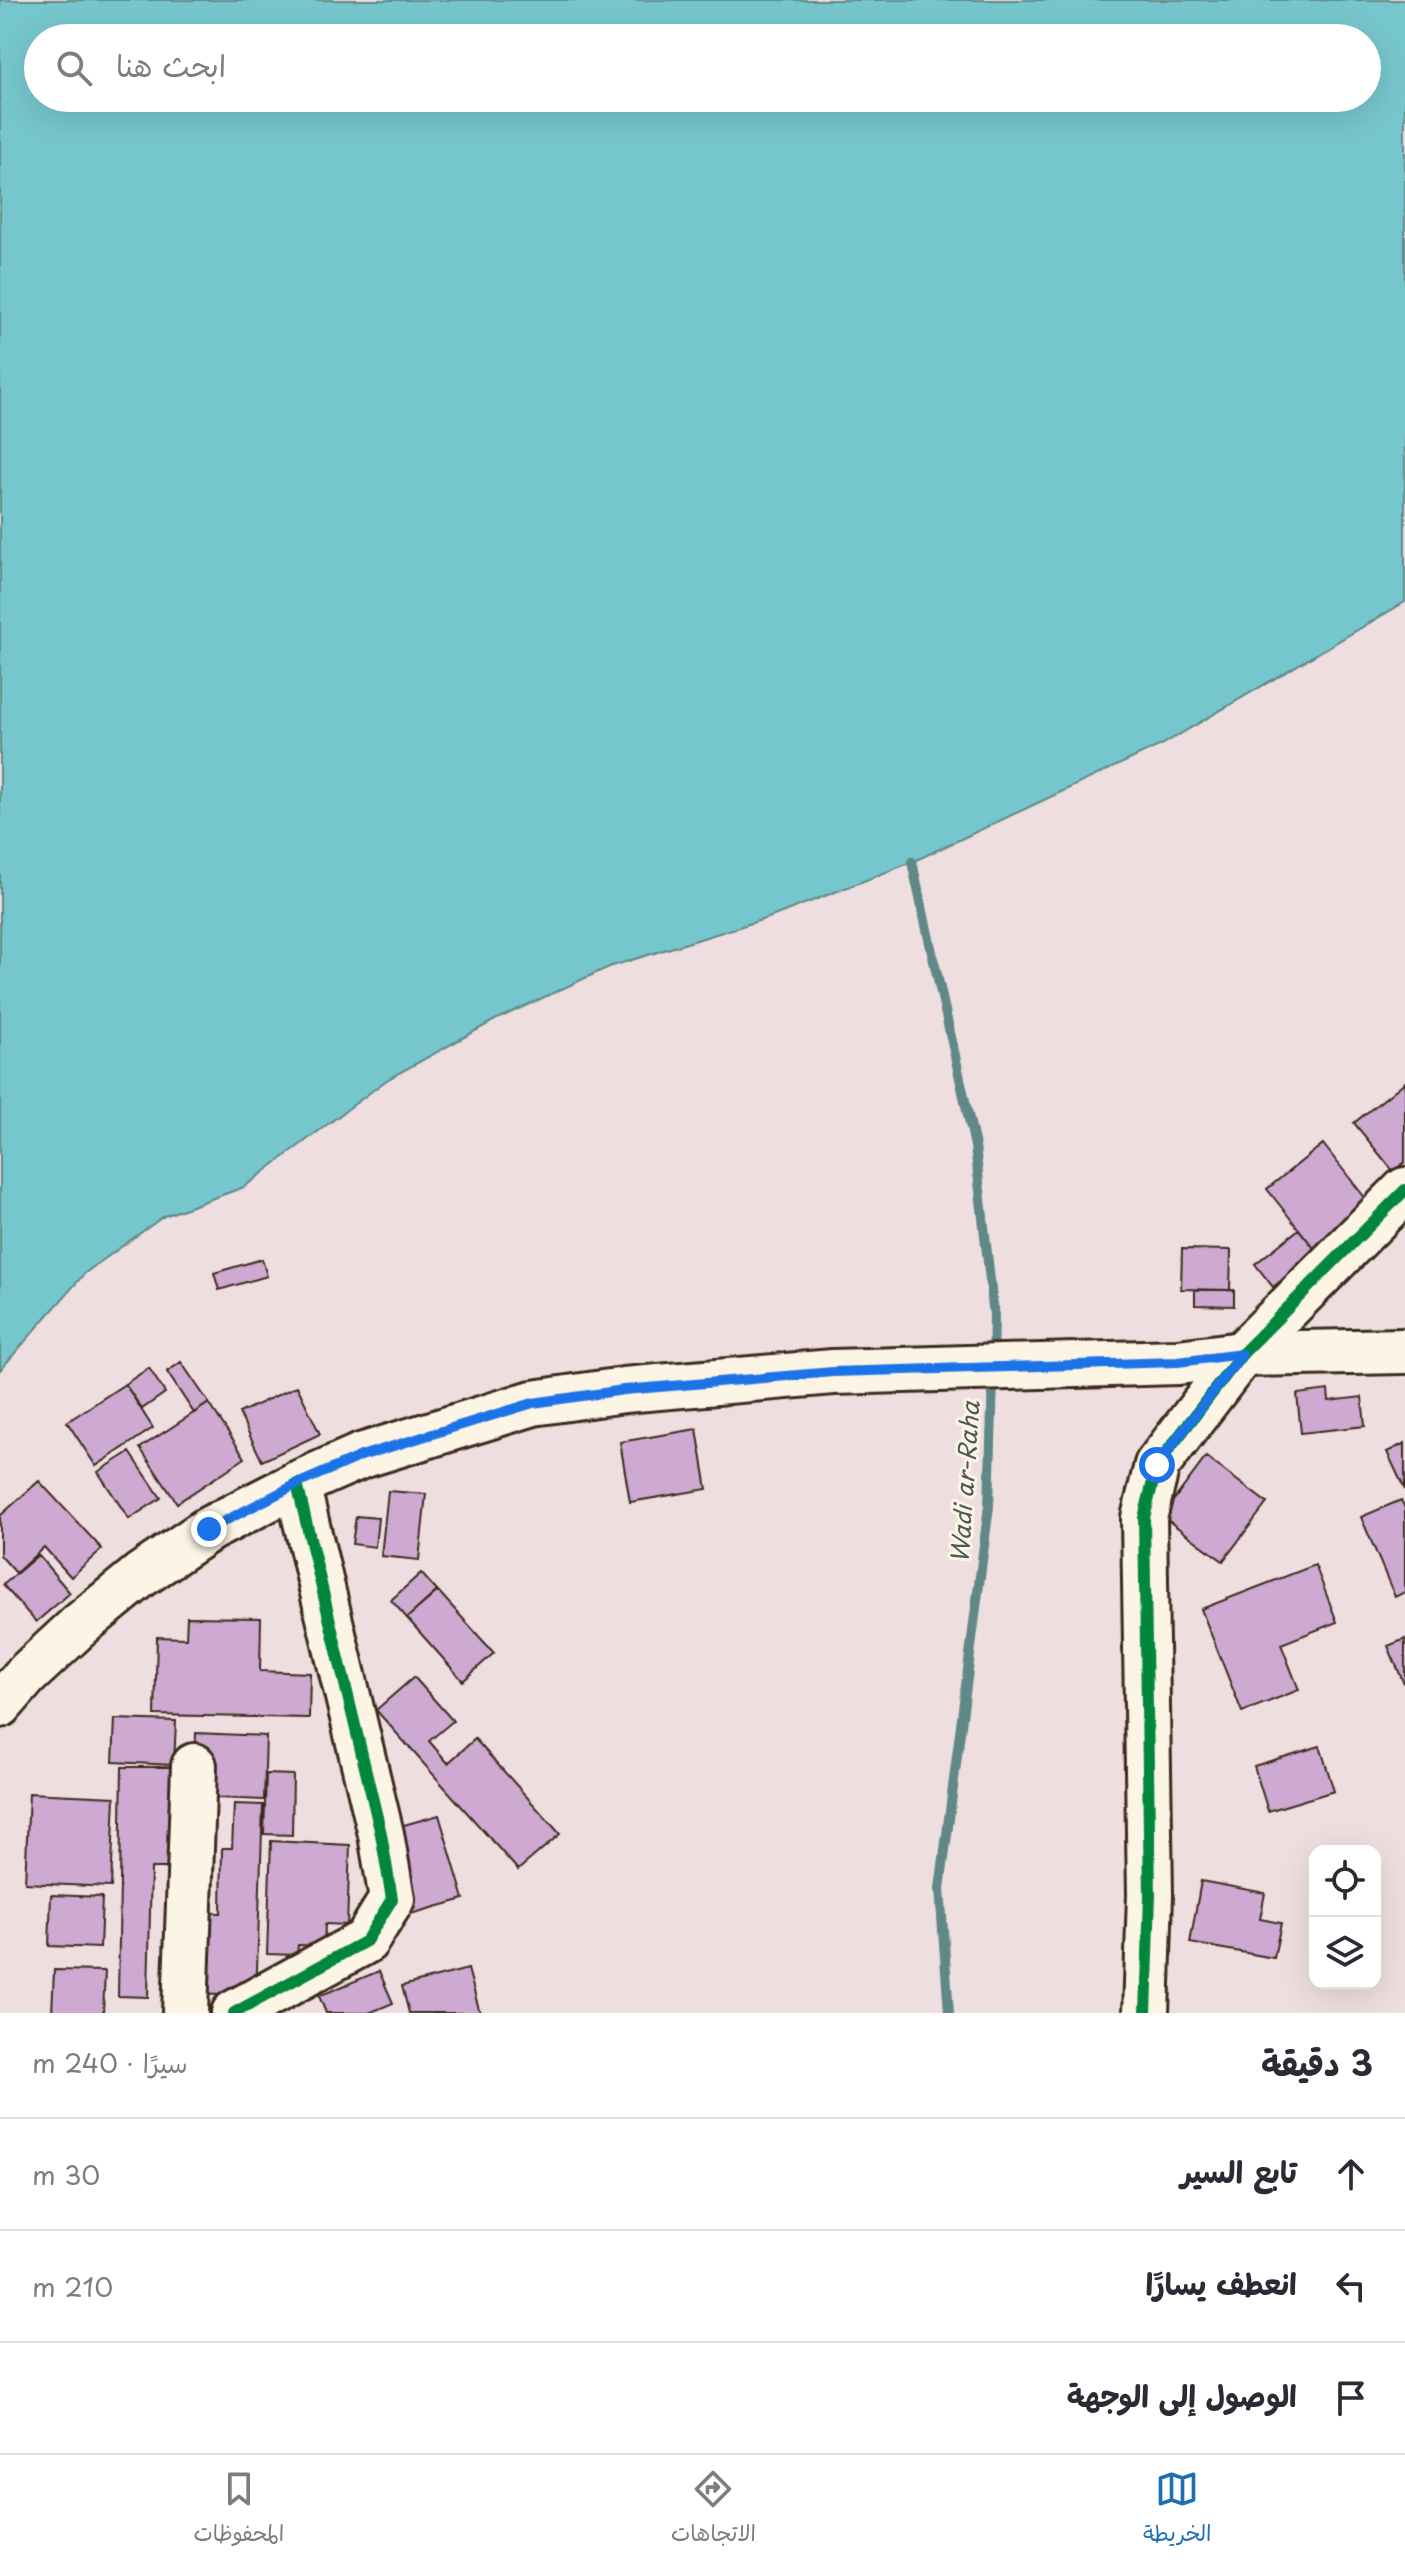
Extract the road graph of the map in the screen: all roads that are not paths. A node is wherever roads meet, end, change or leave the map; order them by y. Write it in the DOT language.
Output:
graph roads {
  1 [pos="1405,1190"];
  2 [pos="1405,1351"];
  3 [pos="1242,1354"];
  4 [pos="297,1484"];
  5 [pos="0,1705"];
  6 [pos="194,1766"];
  7 [pos="185,2013"];
  8 [pos="234,2013"];
  9 [pos="1146,2013"];
  1 -- 3 [label="street"];
  2 -- 3 [label="street"];
  3 -- 4 [label="street"];
  3 -- 9 [label="street"];
  4 -- 5 [label="street"];
  4 -- 8 [label="street"];
  6 -- 7 [label="street"];
}
